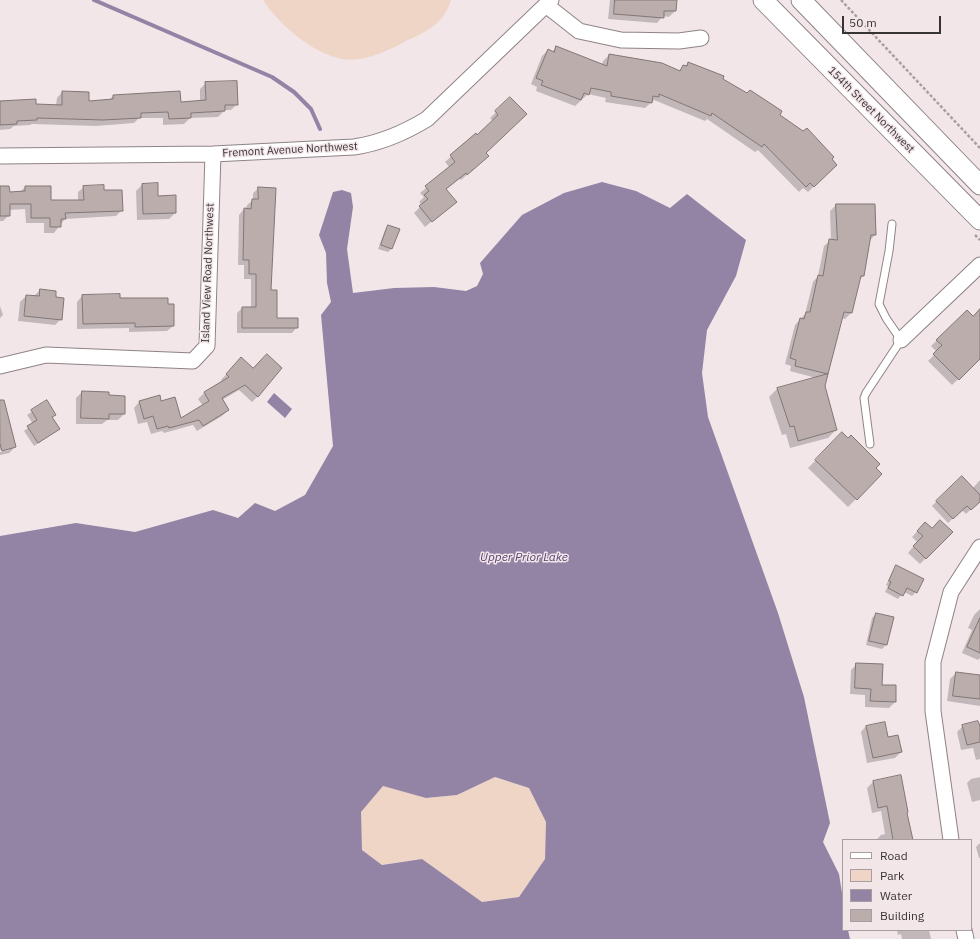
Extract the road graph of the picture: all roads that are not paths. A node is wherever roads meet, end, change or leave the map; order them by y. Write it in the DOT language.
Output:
graph roads {
  1 [pos="763,0"];
  2 [pos="549,2"];
  3 [pos="802,2"];
  4 [pos="701,38"];
  5 [pos="213,154"];
  6 [pos="0,156"];
  7 [pos="980,185"];
  8 [pos="980,220"];
  9 [pos="892,224"];
  10 [pos="980,265"];
  11 [pos="901,340"];
  12 [pos="0,366"];
  13 [pos="870,444"];
  14 [pos="980,547"];
  15 [pos="951,839"];
  1 -- 8 [label="street, 154th Street Northwest"];
  2 -- 4 [label="street"];
  2 -- 5 [label="street, Fremont Avenue Northwest"];
  3 -- 7 [label="street"];
  5 -- 6 [label="street, Fremont Avenue Northwest"];
  5 -- 12 [label="street, Island View Road Northwest"];
  9 -- 11 [label="lane"];
  10 -- 11 [label="street"];
  11 -- 13 [label="lane"];
  14 -- 15 [label="street"];
}
